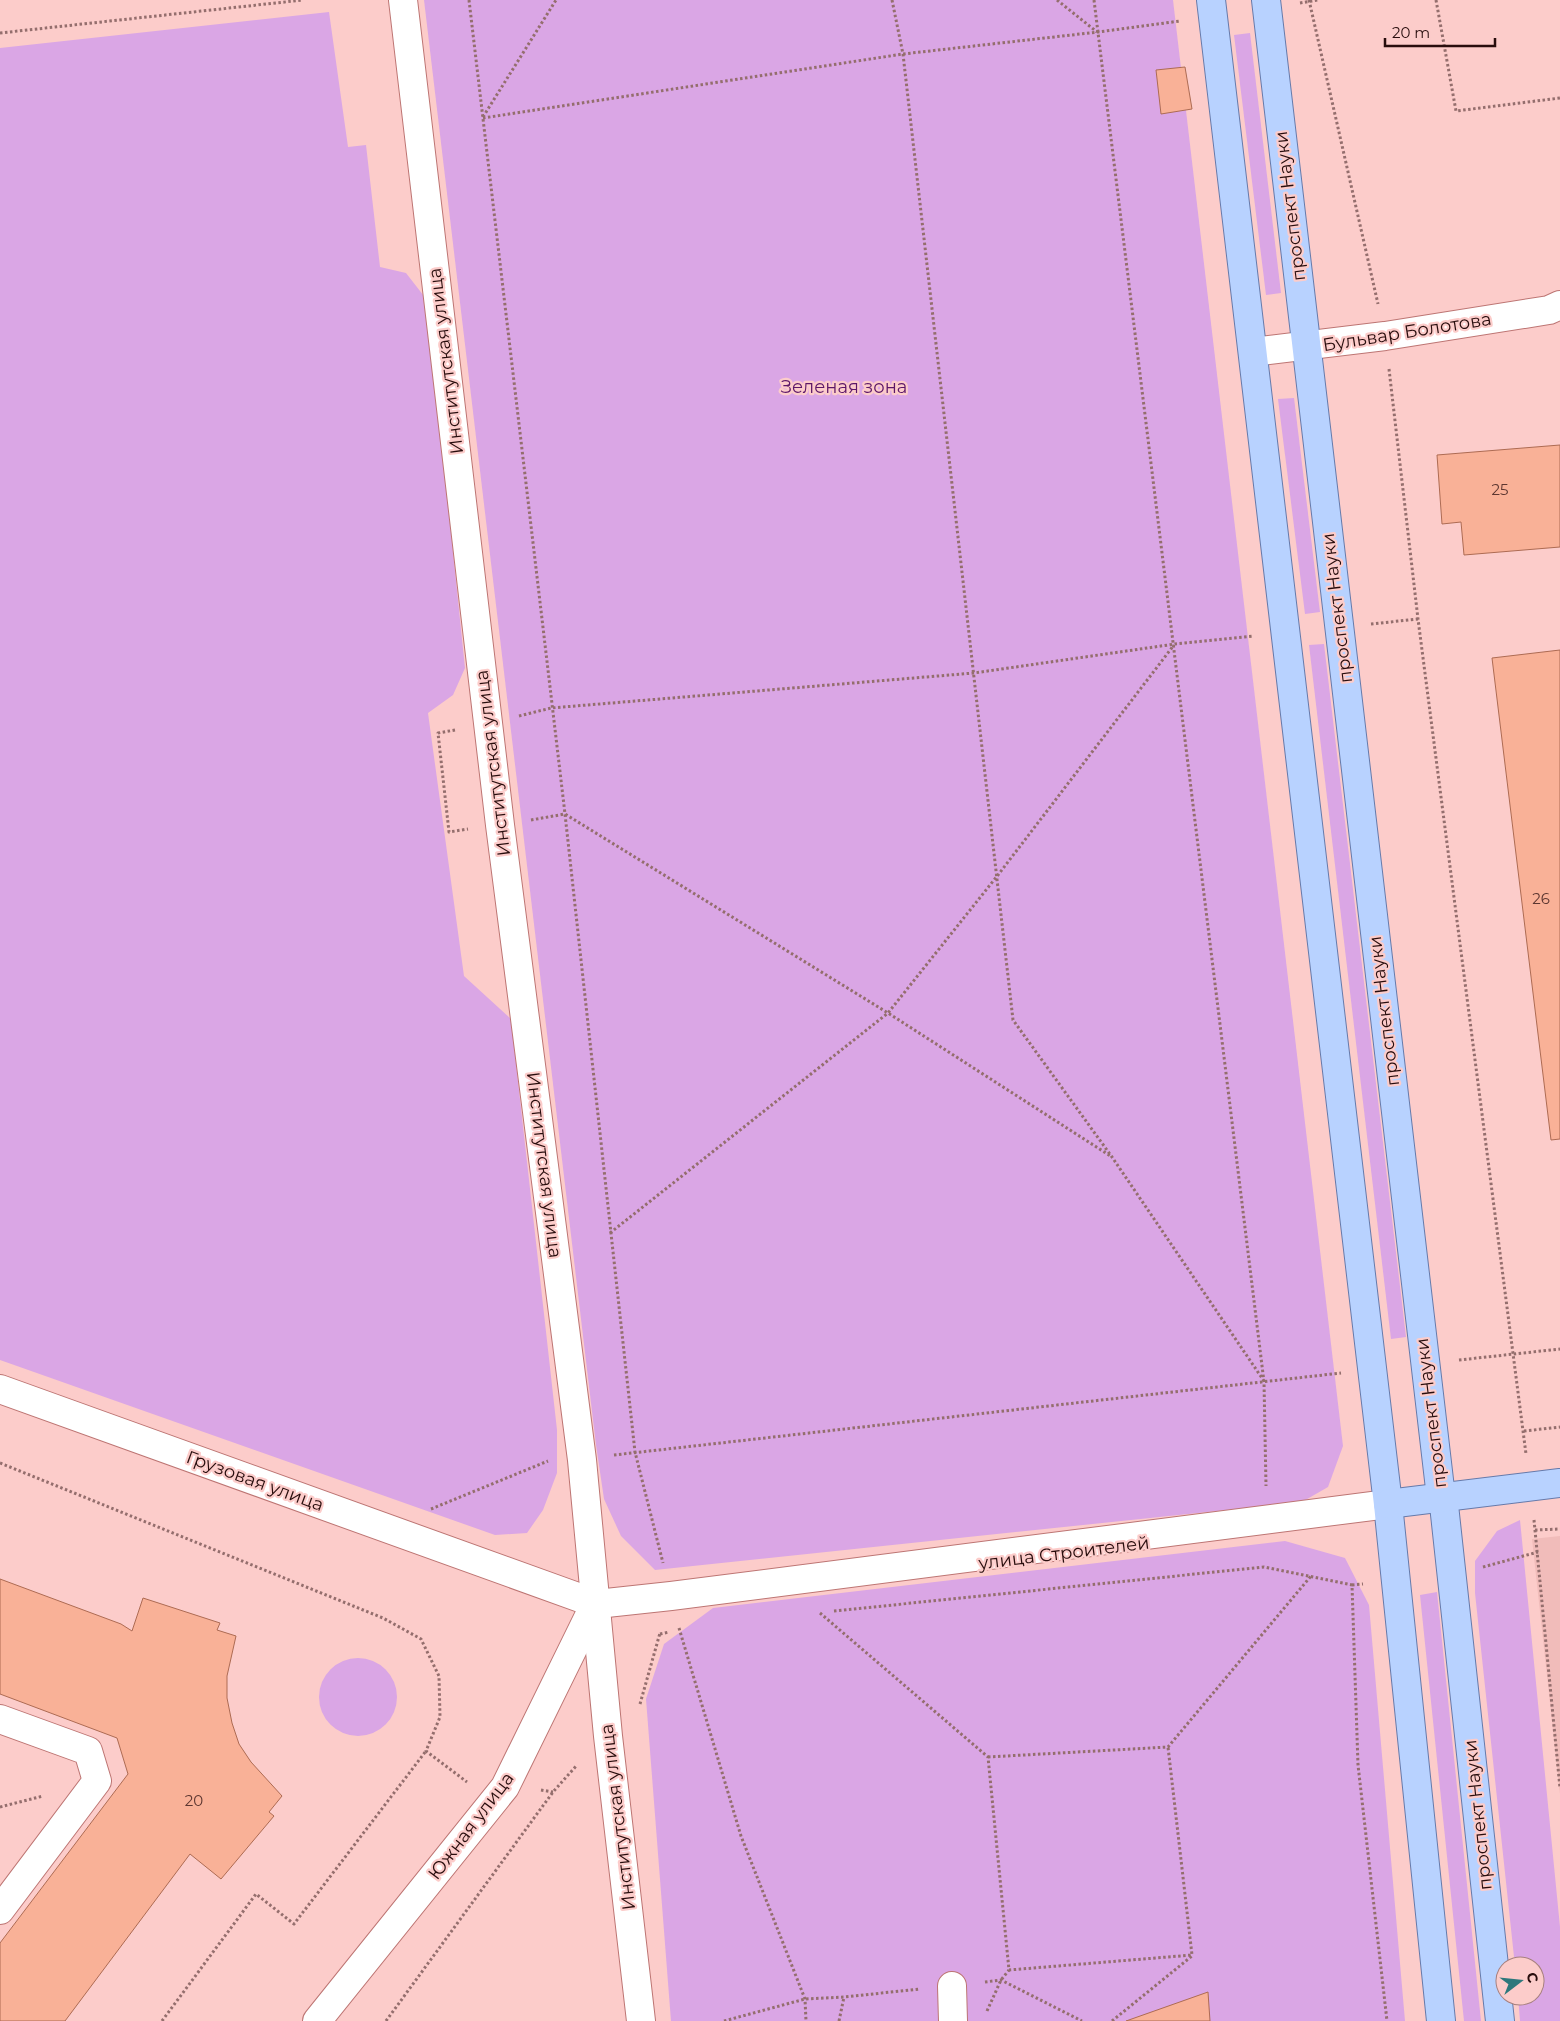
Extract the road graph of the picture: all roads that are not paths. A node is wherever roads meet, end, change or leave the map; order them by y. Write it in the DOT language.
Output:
graph roads {
  1 [pos="403,0"];
  2 [pos="1266,5"];
  3 [pos="1212,8"];
  4 [pos="1560,305"];
  5 [pos="1306,347"];
  6 [pos="1253,352"];
  7 [pos="0,1389"];
  8 [pos="1560,1483"];
  9 [pos="1442,1501"];
  10 [pos="1388,1508"];
  11 [pos="672,1600"];
  12 [pos="594,1607"];
  13 [pos="0,1720"];
  14 [pos="0,1910"];
  15 [pos="952,1986"];
  16 [pos="317,2021"];
  17 [pos="642,2021"];
  18 [pos="953,2021"];
  19 [pos="1441,2021"];
  20 [pos="1500,2021"];
  1 -- 12 [label="street, Институтская улица"];
  2 -- 5 [label="main road, проспект Науки"];
  3 -- 6 [label="main road"];
  4 -- 5 [label="street, Бульвар Болотова"];
  5 -- 6 [label="street, Бульвар Болотова"];
  5 -- 9 [label="main road, проспект Науки"];
  6 -- 10 [label="main road"];
  7 -- 12 [label="street, Грузовая улица"];
  8 -- 9 [label="main road, улица Строителей"];
  9 -- 10 [label="main road, улица Строителей"];
  9 -- 20 [label="main road, проспект Науки"];
  10 -- 11 [label="street, улица Строителей"];
  10 -- 11 [label="street, улица Строителей"];
  10 -- 19 [label="main road"];
  11 -- 12 [label="street, улица Строителей"];
  12 -- 16 [label="street, Южная улица"];
  12 -- 17 [label="street, Институтская улица"];
  13 -- 14 [label="street"];
  15 -- 18 [label="street"];
}
